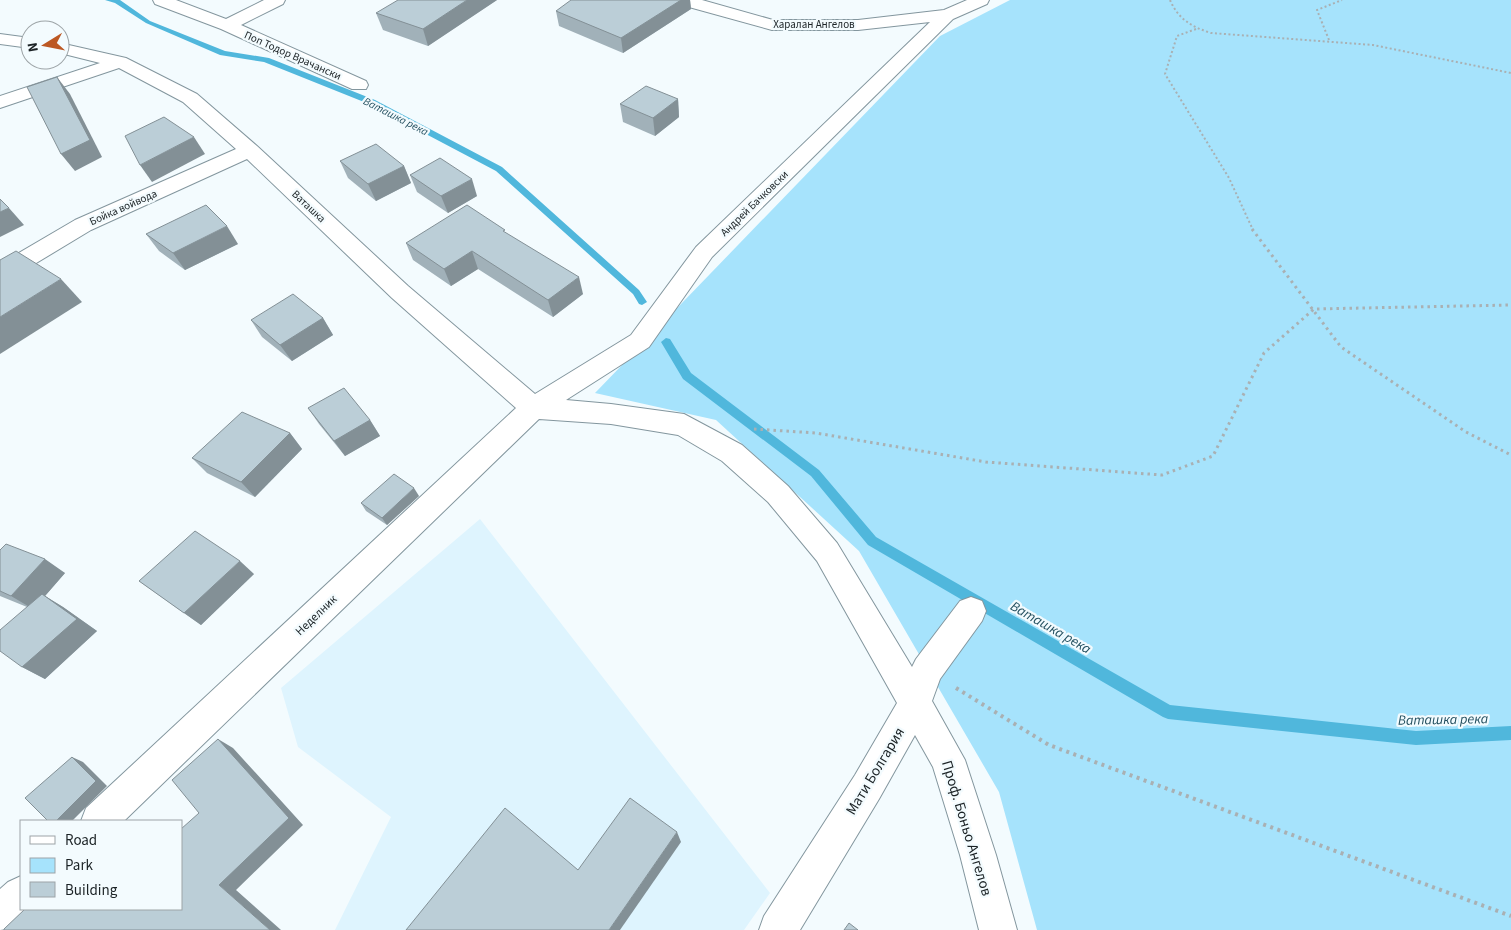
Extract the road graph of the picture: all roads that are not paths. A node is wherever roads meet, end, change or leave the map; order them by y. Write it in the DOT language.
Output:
graph roads {
  1 [pos="161,0"];
  2 [pos="277,0"];
  3 [pos="684,0"];
  4 [pos="981,0"];
  5 [pos="947,15"];
  6 [pos="227,25"];
  7 [pos="0,40"];
  8 [pos="20,42"];
  9 [pos="70,50"];
  10 [pos="120,62"];
  11 [pos="359,85"];
  12 [pos="0,102"];
  13 [pos="250,150"];
  14 [pos="0,274"];
  15 [pos="533,408"];
  16 [pos="971,611"];
  17 [pos="916,702"];
  18 [pos="100,820"];
  19 [pos="20,896"];
  20 [pos="0,915"];
  21 [pos="778,930"];
  22 [pos="998,930"];
  1 -- 6 [label="street, Поп Тодор Врачански"];
  2 -- 6 [label="street, Поп Тодор Врачански"];
  3 -- 5 [label="street, Харалан Ангелов"];
  4 -- 5 [label="street, Андрей Бачковски"];
  5 -- 15 [label="street, Андрей Бачковски"];
  6 -- 11 [label="street, Поп Тодор Врачански"];
  7 -- 8 [label="street"];
  9 -- 10 [label="street, Ваташка"];
  10 -- 12 [label="street"];
  10 -- 13 [label="street, Ваташка"];
  13 -- 14 [label="street, Бойка войвода"];
  13 -- 15 [label="street, Ваташка"];
  15 -- 17 [label="street, Проф. Боньо Ангелов"];
  15 -- 18 [label="street, Неделник"];
  16 -- 17 [label="street, Мати Болгария"];
  17 -- 21 [label="street, Мати Болгария"];
  17 -- 22 [label="street, Проф. Боньо Ангелов"];
  19 -- 20 [label="street"];
}
